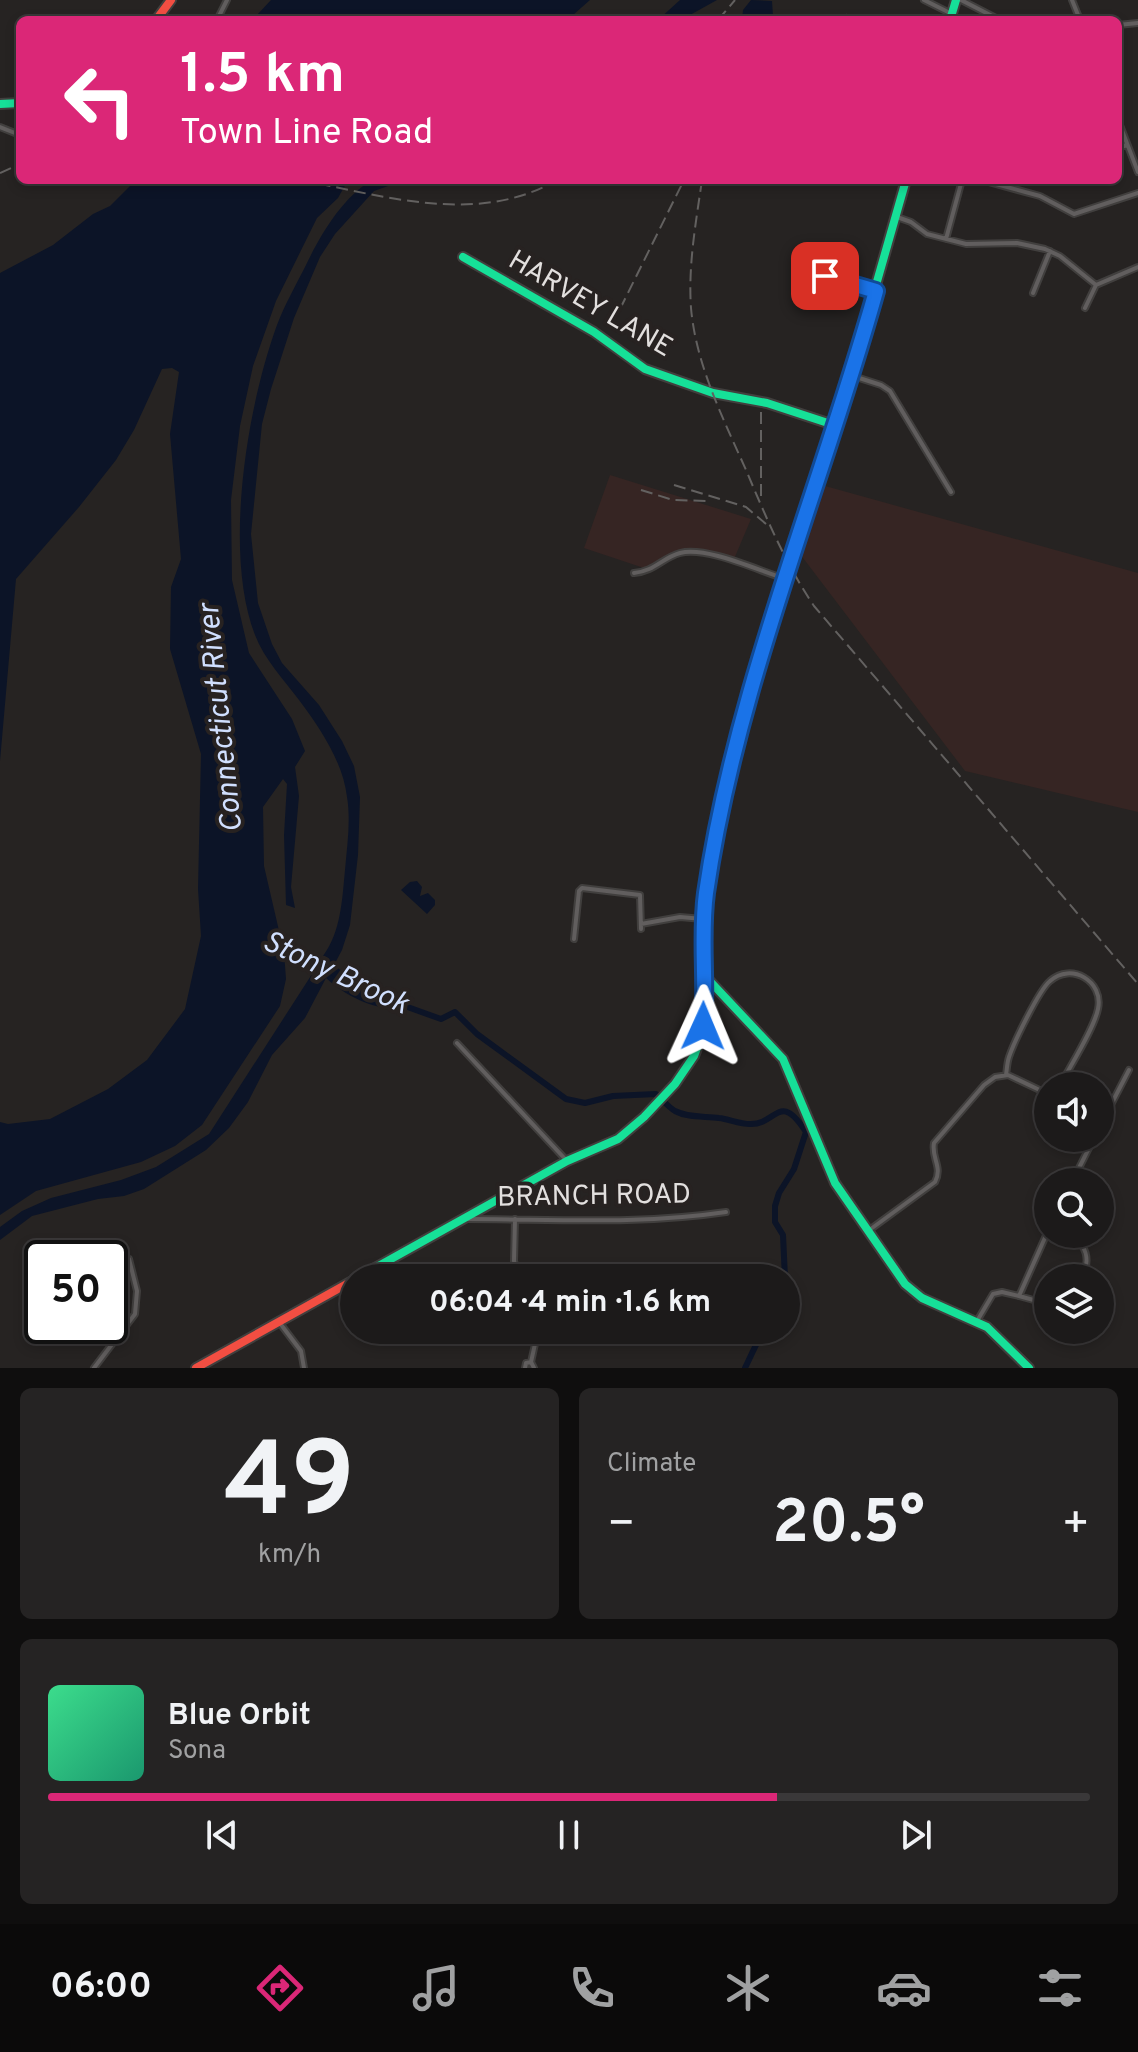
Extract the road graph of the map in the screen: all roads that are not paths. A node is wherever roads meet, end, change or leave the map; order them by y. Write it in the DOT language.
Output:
graph roads {
  1 [pos="924,0"];
  2 [pos="958,0"];
  3 [pos="949,16"];
  4 [pos="992,16"];
  5 [pos="1122,131"];
  6 [pos="1127,145"];
  7 [pos="1122,147"];
  8 [pos="1138,172"];
  9 [pos="905,184"];
  10 [pos="961,184"];
  11 [pos="996,184"];
  12 [pos="1138,193"];
  13 [pos="896,217"];
  14 [pos="946,239"];
  15 [pos="821,249"];
  16 [pos="1050,251"];
  17 [pos="463,257"];
  18 [pos="1138,267"];
  19 [pos="1096,285"];
  20 [pos="876,291"];
  21 [pos="1033,293"];
  22 [pos="1085,308"];
  23 [pos="850,375"];
  24 [pos="834,425"];
  25 [pos="951,492"];
  26 [pos="634,573"];
  27 [pos="786,579"];
  28 [pos="703,919"];
  29 [pos="574,939"];
  30 [pos="704,975"];
  31 [pos="457,1043"];
  32 [pos="1129,1070"];
  33 [pos="1067,1072"];
  34 [pos="1006,1075"];
  35 [pos="1034,1088"];
  36 [pos="1114,1098"];
  37 [pos="567,1161"];
  38 [pos="726,1212"];
  39 [pos="462,1219"];
  40 [pos="515,1219"];
  41 [pos="868,1231"];
  42 [pos="1040,1248"];
  43 [pos="129,1259"];
  44 [pos="382,1264"];
  45 [pos="515,1264"];
  46 [pos="340,1288"];
  47 [pos="1019,1296"];
  48 [pos="1034,1300"];
  49 [pos="977,1321"];
  50 [pos="279,1322"];
  51 [pos="535,1344"];
  52 [pos="531,1362"];
  53 [pos="94,1368"];
  54 [pos="196,1368"];
  55 [pos="304,1368"];
  56 [pos="525,1368"];
  57 [pos="534,1368"];
  58 [pos="1029,1368"];
  1 -- 3 [label="street"];
  2 -- 4 [label="street"];
  5 -- 6 [label="street"];
  6 -- 7 [label="street"];
  6 -- 8 [label="street"];
  9 -- 13 [label="main road"];
  10 -- 14 [label="street"];
  11 -- 12 [label="street"];
  13 -- 14 [label="street"];
  13 -- 20 [label="main road"];
  14 -- 16 [label="street"];
  15 -- 20 [label="street"];
  16 -- 19 [label="street"];
  16 -- 21 [label="street"];
  17 -- 24 [label="main road, HARVEY LANE"];
  18 -- 19 [label="street"];
  19 -- 22 [label="street"];
  20 -- 23 [label="main road"];
  23 -- 24 [label="main road"];
  23 -- 25 [label="street"];
  24 -- 27 [label="main road"];
  26 -- 27 [label="street"];
  27 -- 28 [label="main road"];
  28 -- 29 [label="street"];
  28 -- 30 [label="main road"];
  30 -- 37 [label="main road"];
  30 -- 41 [label="main road"];
  31 -- 37 [label="street"];
  32 -- 36 [label="street"];
  33 -- 34 [label="street"];
  34 -- 35 [label="street"];
  34 -- 41 [label="street"];
  37 -- 39 [label="main road"];
  38 -- 40 [label="street, BRANCH ROAD"];
  39 -- 40 [label="street, BRANCH ROAD"];
  39 -- 44 [label="main road"];
  40 -- 45 [label="street"];
  41 -- 49 [label="main road"];
  42 -- 47 [label="street"];
  43 -- 53 [label="street"];
  46 -- 50 [label="main road"];
  47 -- 48 [label="street"];
  47 -- 49 [label="street"];
  49 -- 58 [label="main road"];
  50 -- 54 [label="main road"];
  50 -- 55 [label="street"];
  51 -- 52 [label="street"];
  52 -- 56 [label="street"];
  52 -- 57 [label="street"];
}
